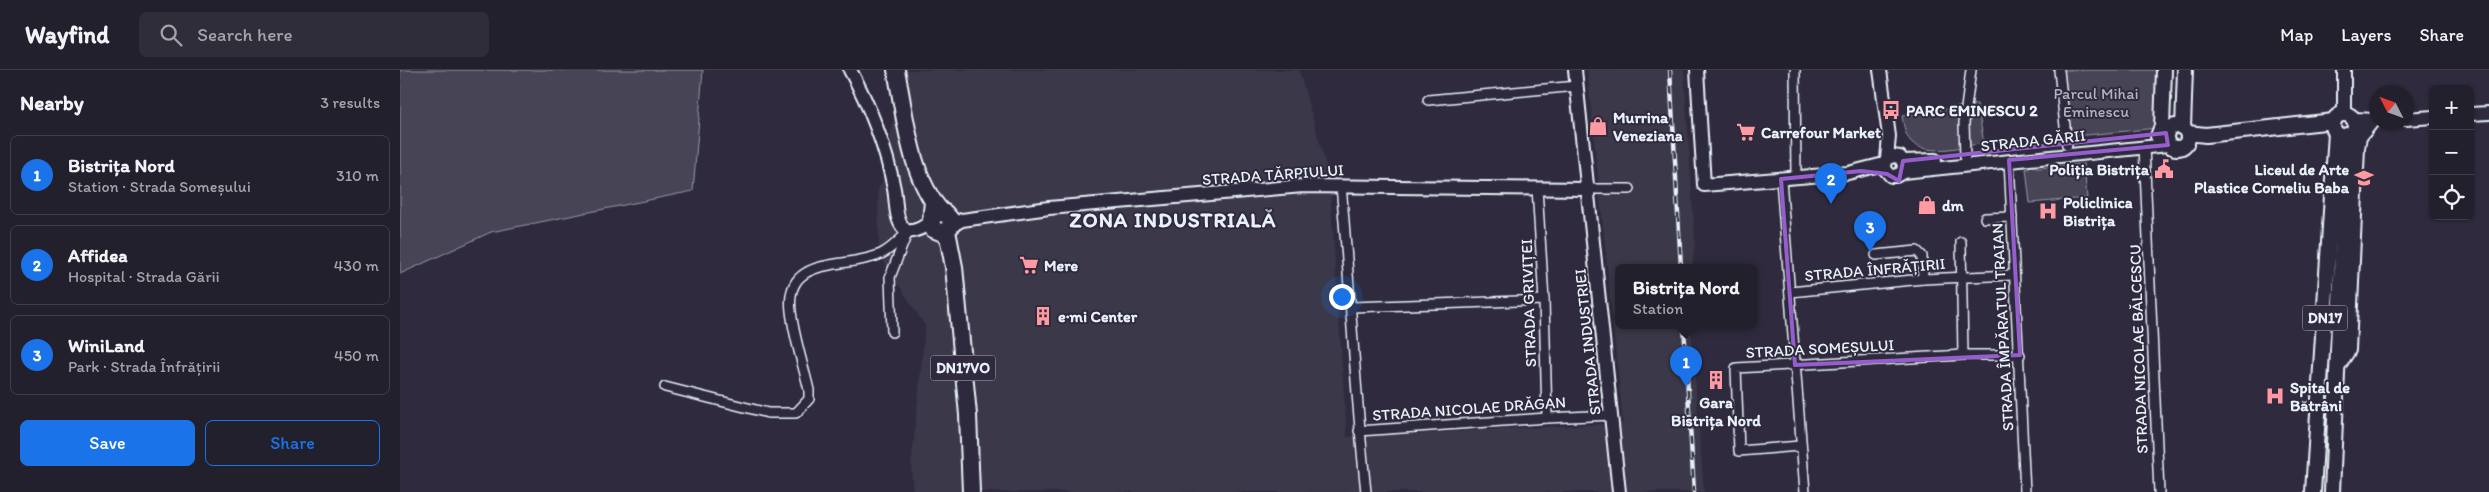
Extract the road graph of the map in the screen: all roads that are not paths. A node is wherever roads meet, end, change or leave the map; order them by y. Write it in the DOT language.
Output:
graph roads {
  1 [pos="850,70"];
  2 [pos="896,70"];
  3 [pos="1576,70"];
  4 [pos="1697,70"];
  5 [pos="1795,70"];
  6 [pos="1880,70"];
  7 [pos="1971,70"];
  8 [pos="2059,70"];
  9 [pos="2164,70"];
  10 [pos="2172,70"];
  11 [pos="2185,70"];
  12 [pos="2344,70"];
  13 [pos="1577,86"];
  14 [pos="1428,100"];
  15 [pos="2489,113"];
  16 [pos="2474,114"];
  17 [pos="2429,117"];
  18 [pos="2414,118"];
  19 [pos="2369,122"];
  20 [pos="2301,126"];
  21 [pos="2369,126"];
  22 [pos="2343,128"];
  23 [pos="2174,134"];
  24 [pos="2066,145"];
  25 [pos="2144,146"];
  26 [pos="1966,157"];
  27 [pos="2009,160"];
  28 [pos="1893,164"];
  29 [pos="1796,178"];
  30 [pos="1781,179"];
  31 [pos="1341,185"];
  32 [pos="1537,188"];
  33 [pos="1586,189"];
  34 [pos="1630,189"];
  35 [pos="2012,217"];
  36 [pos="1985,218"];
  37 [pos="936,225"];
  38 [pos="1961,242"];
  39 [pos="1876,255"];
  40 [pos="2014,274"];
  41 [pos="1962,277"];
  42 [pos="1922,279"];
  43 [pos="1790,292"];
  44 [pos="1544,300"];
  45 [pos="1352,307"];
  46 [pos="892,332"];
  47 [pos="1963,355"];
  48 [pos="2020,355"];
  49 [pos="1795,365"];
  50 [pos="2338,366"];
  51 [pos="665,387"];
  52 [pos="1612,416"];
  53 [pos="1547,418"];
  54 [pos="1359,431"];
  55 [pos="1800,446"];
  56 [pos="971,492"];
  57 [pos="1366,492"];
  58 [pos="1619,492"];
  59 [pos="1805,492"];
  60 [pos="2025,492"];
  61 [pos="2159,492"];
  62 [pos="2313,492"];
  63 [pos="2332,492"];
  1 -- 37 [label="street"];
  2 -- 37 [label="highway, DN17VO"];
  3 -- 13 [label="street, STRADA INDUSTRIEI"];
  4 -- 30 [label="street, STRADA GĂRII"];
  5 -- 29 [label="street"];
  6 -- 28 [label="street"];
  7 -- 26 [label="street"];
  8 -- 24 [label="street"];
  9 -- 23 [label="main road"];
  10 -- 23 [label="main road"];
  11 -- 23 [label="main road"];
  12 -- 22 [label="street"];
  13 -- 14 [label="street"];
  13 -- 33 [label="street, STRADA INDUSTRIEI"];
  15 -- 16 [label="street"];
  17 -- 18 [label="street"];
  19 -- 22 [label="street"];
  20 -- 22 [label="main road, STRADA GĂRII"];
  20 -- 22 [label="main road, STRADA GĂRII"];
  20 -- 23 [label="main road, STRADA GĂRII"];
  21 -- 50 [label="main road"];
  22 -- 50 [label="main road, DN17"];
  22 -- 62 [label="main road, DN17"];
  23 -- 24 [label="street, STRADA GĂRII"];
  23 -- 25 [label="street, STRADA GĂRII"];
  24 -- 26 [label="street, STRADA GĂRII"];
  25 -- 27 [label="street, STRADA GĂRII"];
  25 -- 61 [label="street, STRADA NICOLAE BĂLCESCU"];
  26 -- 28 [label="street, STRADA GĂRII"];
  27 -- 28 [label="street, STRADA GĂRII"];
  27 -- 35 [label="street, STRADA ÎMPĂRATUL TRAIAN"];
  28 -- 29 [label="street, STRADA GĂRII"];
  29 -- 30 [label="street, STRADA GĂRII"];
  30 -- 43 [label="street"];
  31 -- 32 [label="street, STRADA TĂRPIULUI"];
  31 -- 37 [label="street, STRADA TĂRPIULUI"];
  31 -- 45 [label="street"];
  32 -- 33 [label="street, STRADA TĂRPIULUI"];
  32 -- 44 [label="street, STRADA GRIVIȚEI"];
  33 -- 34 [label="street"];
  33 -- 52 [label="street, STRADA INDUSTRIEI"];
  35 -- 36 [label="street"];
  35 -- 40 [label="street, STRADA ÎMPĂRATUL TRAIAN"];
  37 -- 46 [label="street"];
  37 -- 51 [label="street"];
  37 -- 56 [label="highway, DN17VO"];
  38 -- 41 [label="street"];
  39 -- 42 [label="street"];
  40 -- 41 [label="street, STRADA ÎNFRĂȚIRII"];
  40 -- 48 [label="street, STRADA ÎMPĂRATUL TRAIAN"];
  41 -- 42 [label="street, STRADA ÎNFRĂȚIRII"];
  41 -- 47 [label="street, STRADA ÎNFRĂȚIRII"];
  42 -- 43 [label="street, STRADA ÎNFRĂȚIRII"];
  43 -- 49 [label="street"];
  44 -- 45 [label="street"];
  44 -- 53 [label="street, STRADA GRIVIȚEI"];
  45 -- 54 [label="street"];
  47 -- 48 [label="street, STRADA SOMEȘULUI"];
  47 -- 49 [label="street, STRADA SOMEȘULUI"];
  48 -- 60 [label="street, STRADA ÎMPĂRATUL TRAIAN"];
  49 -- 55 [label="street"];
  49 -- 55 [label="street, STRADA SOMEȘULUI"];
  50 -- 63 [label="main road, DN17"];
  52 -- 53 [label="street, STRADA NICOLAE DRĂGAN"];
  52 -- 58 [label="street, STRADA INDUSTRIEI"];
  53 -- 54 [label="street, STRADA NICOLAE DRĂGAN"];
  54 -- 57 [label="street"];
  55 -- 59 [label="street"];
}
